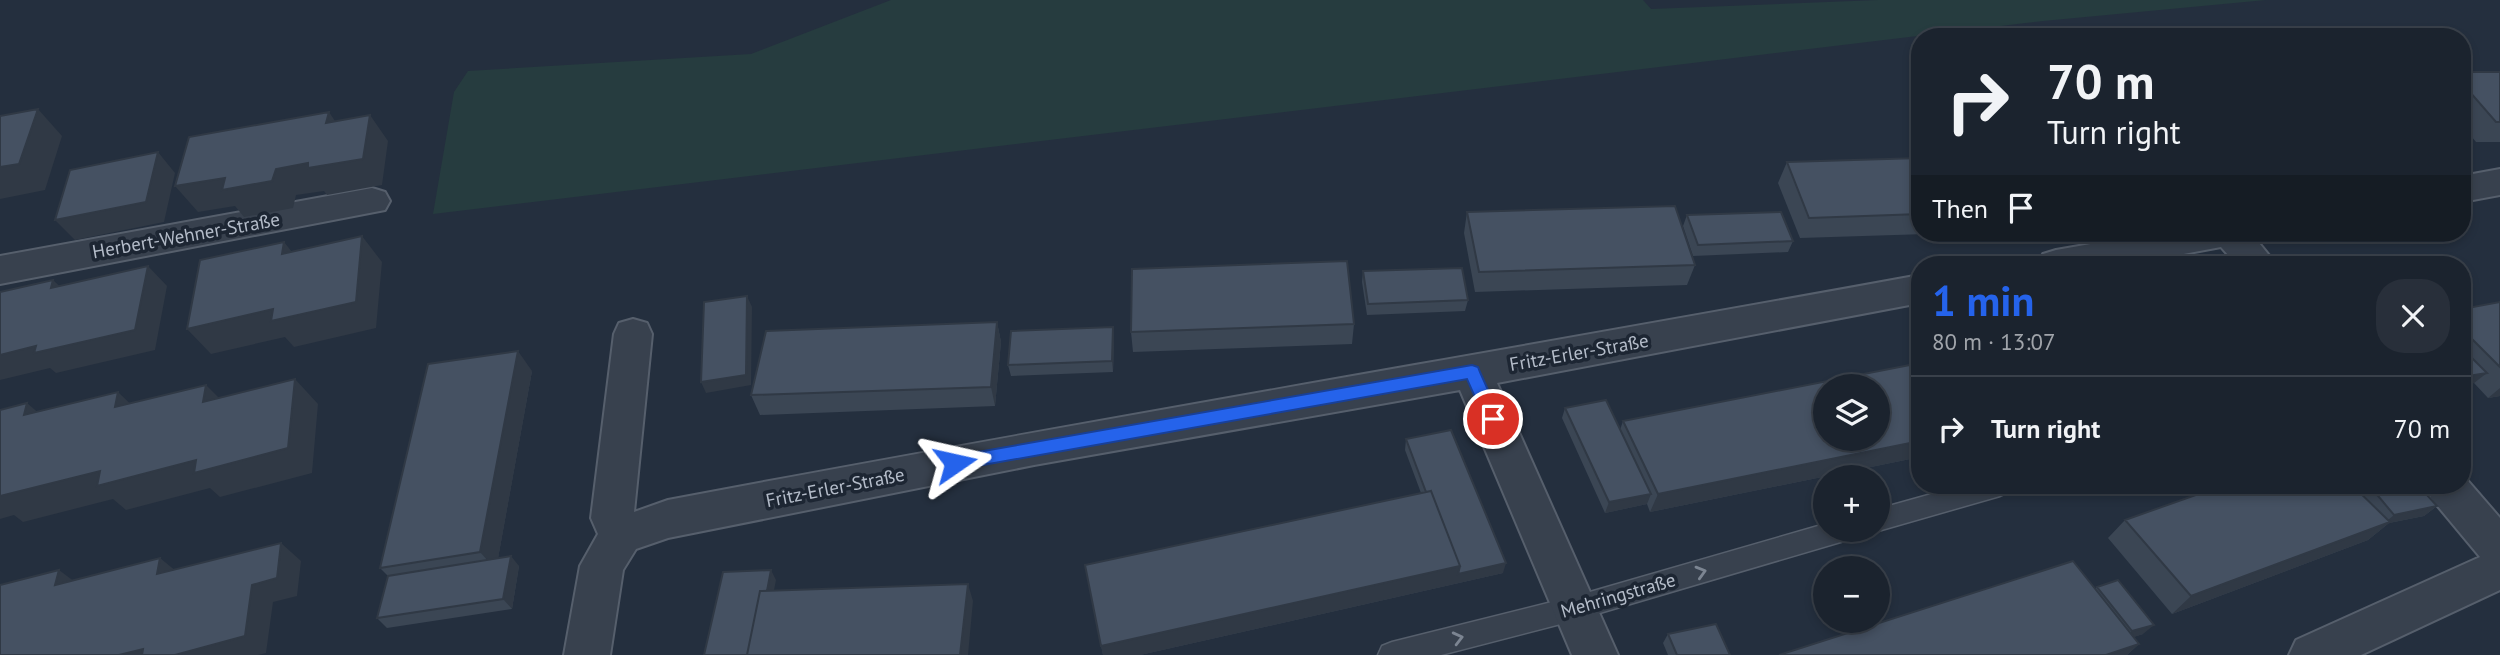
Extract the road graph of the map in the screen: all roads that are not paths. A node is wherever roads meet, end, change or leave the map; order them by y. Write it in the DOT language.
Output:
graph roads {
  1 [pos="2500,182"];
  2 [pos="2471,187"];
  3 [pos="372,201"];
  4 [pos="2178,242"];
  5 [pos="2236,242"];
  6 [pos="2100,256"];
  7 [pos="2250,256"];
  8 [pos="0,270"];
  9 [pos="1911,291"];
  10 [pos="633,334"];
  11 [pos="1472,372"];
  12 [pos="1969,494"];
  13 [pos="2454,494"];
  14 [pos="1890,517"];
  15 [pos="621,535"];
  16 [pos="1813,539"];
  17 [pos="2500,549"];
  18 [pos="2500,569"];
  19 [pos="1576,608"];
  20 [pos="2322,653"];
  21 [pos="586,655"];
  22 [pos="1392,655"];
  23 [pos="1595,655"];
  1 -- 2 [label="street"];
  3 -- 8 [label="street, Herbert-Wehner-Straße"];
  4 -- 6 [label="street"];
  5 -- 7 [label="street"];
  9 -- 11 [label="street, Fritz-Erler-Straße"];
  10 -- 15 [label="street"];
  11 -- 15 [label="street, Fritz-Erler-Straße"];
  11 -- 19 [label="street"];
  12 -- 14 [label="lane"];
  13 -- 17 [label="street"];
  15 -- 21 [label="street"];
  19 -- 16 [label="lane, Mehringstraße, one-way"];
  18 -- 20 [label="street"];
  22 -- 19 [label="lane, Mehringstraße, one-way"];
  19 -- 23 [label="street"];
}
